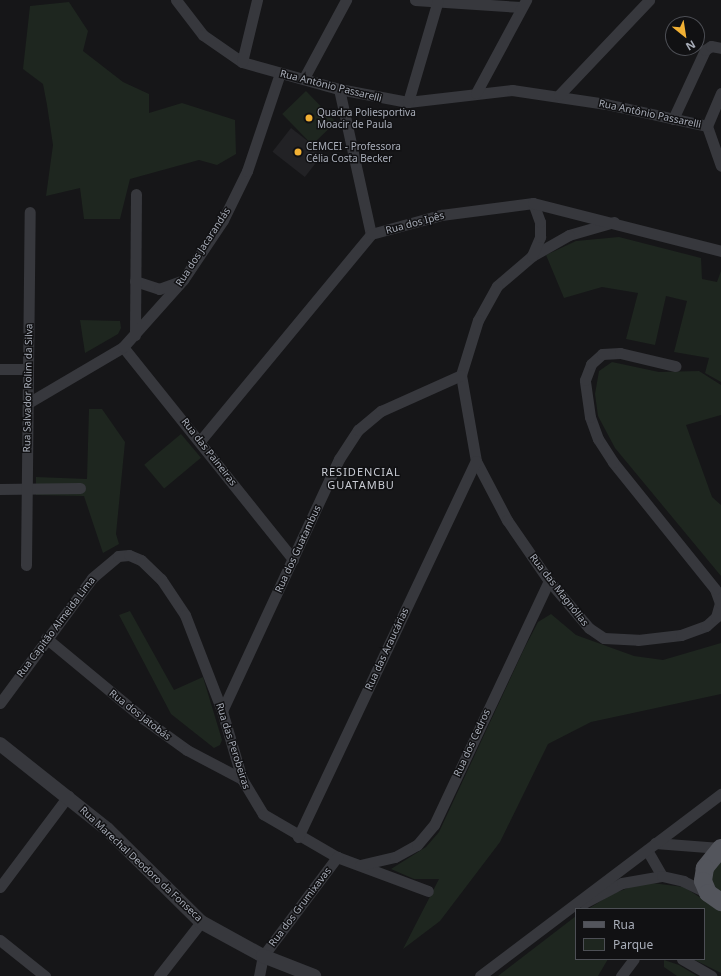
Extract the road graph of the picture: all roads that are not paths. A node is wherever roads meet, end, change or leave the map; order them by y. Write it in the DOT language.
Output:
graph roads {
  1 [pos="176,0"];
  2 [pos="257,0"];
  3 [pos="346,0"];
  4 [pos="415,0"];
  5 [pos="649,0"];
  6 [pos="437,1"];
  7 [pos="523,3"];
  8 [pos="721,48"];
  9 [pos="242,62"];
  10 [pos="280,73"];
  11 [pos="304,78"];
  12 [pos="339,89"];
  13 [pos="476,93"];
  14 [pos="721,93"];
  15 [pos="559,95"];
  16 [pos="408,102"];
  17 [pos="673,119"];
  18 [pos="707,126"];
  19 [pos="721,166"];
  20 [pos="136,194"];
  21 [pos="533,203"];
  22 [pos="30,212"];
  23 [pos="614,222"];
  24 [pos="371,234"];
  25 [pos="721,251"];
  26 [pos="532,256"];
  27 [pos="183,280"];
  28 [pos="135,281"];
  29 [pos="135,335"];
  30 [pos="123,347"];
  31 [pos="675,366"];
  32 [pos="0,369"];
  33 [pos="28,369"];
  34 [pos="461,375"];
  35 [pos="28,403"];
  36 [pos="200,441"];
  37 [pos="476,460"];
  38 [pos="80,488"];
  39 [pos="0,489"];
  40 [pos="27,489"];
  41 [pos="118,556"];
  42 [pos="293,559"];
  43 [pos="26,565"];
  44 [pos="549,581"];
  45 [pos="46,638"];
  46 [pos="0,702"];
  47 [pos="222,711"];
  48 [pos="0,744"];
  49 [pos="242,779"];
  50 [pos="721,794"];
  51 [pos="68,796"];
  52 [pos="298,837"];
  53 [pos="651,846"];
  54 [pos="721,848"];
  55 [pos="337,857"];
  56 [pos="358,866"];
  57 [pos="619,870"];
  58 [pos="662,876"];
  59 [pos="635,879"];
  60 [pos="0,887"];
  61 [pos="428,891"];
  62 [pos="714,898"];
  63 [pos="578,908"];
  64 [pos="575,910"];
  65 [pos="201,922"];
  66 [pos="543,926"];
  67 [pos="0,940"];
  68 [pos="263,956"];
  69 [pos="633,960"];
  70 [pos="684,960"];
  71 [pos="45,976"];
  72 [pos="159,976"];
  73 [pos="259,976"];
  74 [pos="314,976"];
  75 [pos="480,976"];
  76 [pos="621,976"];
  77 [pos="712,976"];
  1 -- 9 [label="street, Rua Antônio Passarelli"];
  2 -- 9 [label="street"];
  3 -- 11 [label="street"];
  4 -- 6 [label="street"];
  5 -- 15 [label="street"];
  6 -- 7 [label="street"];
  6 -- 16 [label="street"];
  7 -- 13 [label="street"];
  8 -- 17 [label="street"];
  9 -- 10 [label="street, Rua Antônio Passarelli"];
  10 -- 11 [label="street, Rua Antônio Passarelli"];
  10 -- 27 [label="street, Rua dos Jacarandás"];
  11 -- 12 [label="street, Rua Antônio Passarelli"];
  12 -- 16 [label="street, Rua Antônio Passarelli"];
  12 -- 24 [label="street"];
  13 -- 15 [label="street, Rua Antônio Passarelli"];
  13 -- 16 [label="street, Rua Antônio Passarelli"];
  14 -- 18 [label="street"];
  15 -- 17 [label="street, Rua Antônio Passarelli"];
  17 -- 18 [label="street, Rua Antônio Passarelli"];
  18 -- 19 [label="street, Rua Antônio Passarelli"];
  20 -- 28 [label="street"];
  21 -- 23 [label="street, Rua dos Ipês"];
  21 -- 24 [label="street, Rua dos Ipês"];
  21 -- 26 [label="street"];
  22 -- 33 [label="street, Rua Salvador Rolim da Silva"];
  23 -- 25 [label="street, Rua dos Ipês"];
  23 -- 26 [label="street, Rua das Magnólias"];
  24 -- 36 [label="street"];
  26 -- 34 [label="street, Rua das Magnólias"];
  27 -- 28 [label="street"];
  27 -- 29 [label="street, Rua dos Jacarandás"];
  28 -- 29 [label="street"];
  29 -- 30 [label="street, Rua dos Jacarandás"];
  30 -- 35 [label="street, Rua dos Jacarandás"];
  30 -- 36 [label="street, Rua das Paineiras"];
  31 -- 44 [label="street, Rua das Magnólias"];
  32 -- 33 [label="street"];
  33 -- 35 [label="street, Rua Salvador Rolim da Silva"];
  34 -- 37 [label="street, Rua das Magnólias"];
  34 -- 42 [label="street, Rua dos Guatambus"];
  35 -- 40 [label="street, Rua Salvador Rolim da Silva"];
  36 -- 42 [label="street, Rua das Paineiras"];
  37 -- 44 [label="street, Rua das Magnólias"];
  37 -- 52 [label="street, Rua das Araucárias"];
  38 -- 40 [label="street"];
  39 -- 40 [label="street"];
  40 -- 43 [label="street, Rua Salvador Rolim da Silva"];
  41 -- 45 [label="street, Rua Capitão Almeida Lima"];
  41 -- 47 [label="street, Rua das Perobeiras"];
  42 -- 47 [label="street, Rua dos Guatambus"];
  44 -- 56 [label="street, Rua dos Cedros"];
  45 -- 46 [label="street, Rua Capitão Almeida Lima"];
  45 -- 49 [label="street, Rua dos Jatobás"];
  47 -- 49 [label="street, Rua das Perobeiras"];
  48 -- 51 [label="street, Rua Marechal Deodoro da Fonseca"];
  49 -- 52 [label="street, Rua das Perobeiras"];
  50 -- 53 [label="street"];
  51 -- 60 [label="street"];
  51 -- 65 [label="street, Rua Marechal Deodoro da Fonseca"];
  52 -- 55 [label="street, Rua das Perobeiras"];
  53 -- 54 [label="street"];
  53 -- 57 [label="street"];
  53 -- 58 [label="street"];
  54 -- 62 [label="main road"];
  55 -- 56 [label="street, Rua das Perobeiras"];
  55 -- 68 [label="street, Rua dos Grumixavas"];
  56 -- 61 [label="street, Rua das Perobeiras"];
  57 -- 59 [label="street"];
  57 -- 66 [label="street"];
  58 -- 59 [label="street"];
  58 -- 62 [label="street"];
  59 -- 63 [label="street"];
  64 -- 66 [label="street"];
  65 -- 68 [label="street, Rua Marechal Deodoro da Fonseca"];
  65 -- 72 [label="street"];
  66 -- 75 [label="street"];
  67 -- 71 [label="street"];
  68 -- 73 [label="street"];
  68 -- 74 [label="street, Rua Marechal Deodoro da Fonseca"];
  69 -- 76 [label="street"];
  70 -- 77 [label="street"];
}
